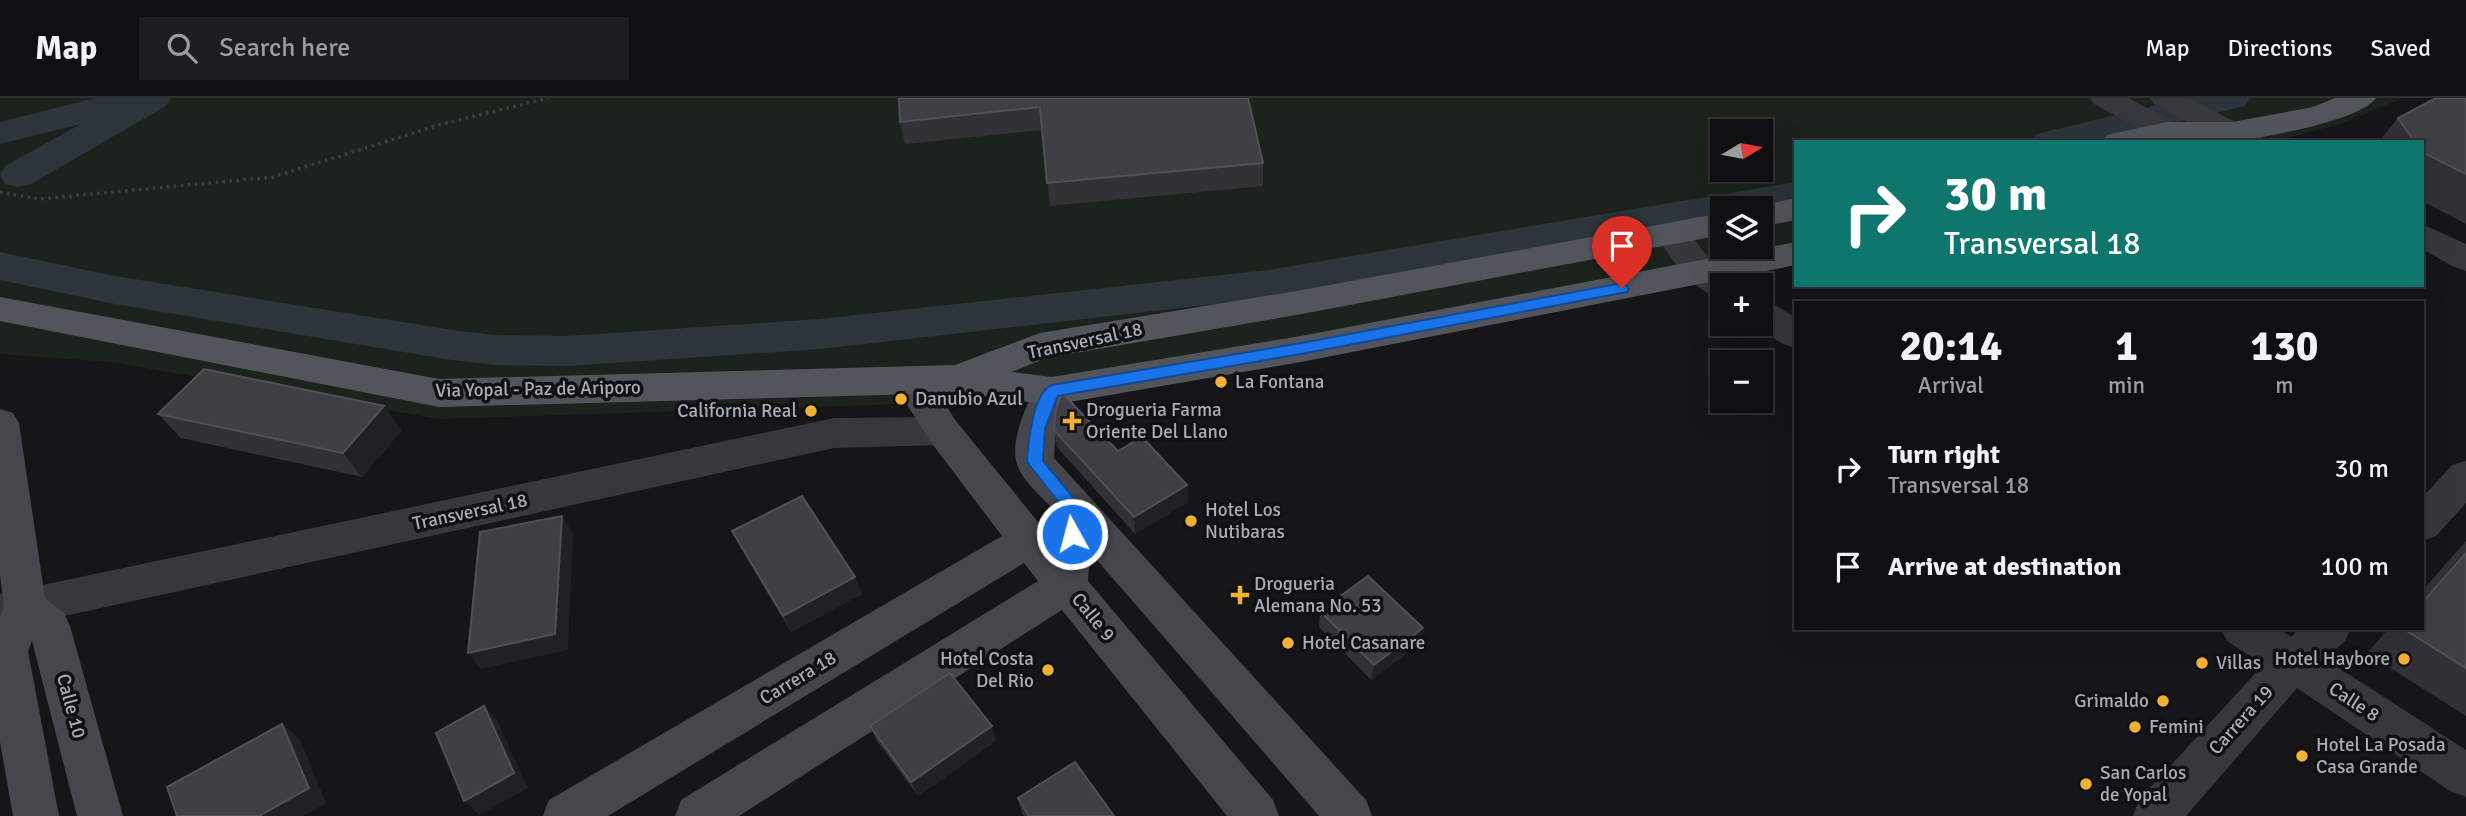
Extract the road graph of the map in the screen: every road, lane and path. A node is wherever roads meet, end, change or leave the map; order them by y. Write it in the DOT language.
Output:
graph roads {
  1 [pos="548,98"];
  2 [pos="2105,98"];
  3 [pos="2165,98"];
  4 [pos="2361,98"];
  5 [pos="2235,136"];
  6 [pos="2178,137"];
  7 [pos="2143,140"];
  8 [pos="0,192"];
  9 [pos="1794,209"];
  10 [pos="1773,213"];
  11 [pos="1710,226"];
  12 [pos="1672,234"];
  13 [pos="2424,236"];
  14 [pos="1794,254"];
  15 [pos="2466,259"];
  16 [pos="1734,273"];
  17 [pos="1710,278"];
  18 [pos="1710,280"];
  19 [pos="0,309"];
  20 [pos="1773,320"];
  21 [pos="1794,334"];
  22 [pos="958,379"];
  23 [pos="909,381"];
  24 [pos="1052,391"];
  25 [pos="0,423"];
  26 [pos="943,431"];
  27 [pos="2466,476"];
  28 [pos="1074,508"];
  29 [pos="2424,523"];
  30 [pos="1029,540"];
  31 [pos="1067,585"];
  32 [pos="13,610"];
  33 [pos="2245,630"];
  34 [pos="2328,630"];
  35 [pos="2293,662"];
  36 [pos="2466,776"];
  37 [pos="36,816"];
  38 [pos="100,816"];
  39 [pos="566,816"];
  40 [pos="698,816"];
  41 [pos="1256,816"];
  42 [pos="1349,816"];
  43 [pos="2156,816"];
  1 -- 8 [label="path"];
  2 -- 6 [label="street"];
  3 -- 5 [label="street"];
  4 -- 5 [label="main road"];
  5 -- 6 [label="main road"];
  6 -- 7 [label="main road"];
  9 -- 10 [label="main road"];
  11 -- 12 [label="main road, Transversal 18"];
  12 -- 17 [label="street"];
  12 -- 22 [label="main road, Transversal 18"];
  13 -- 15 [label="street"];
  14 -- 16 [label="main road, Transversal 18"];
  18 -- 24 [label="main road, Transversal 18"];
  19 -- 23 [label="main road, Via Yopal - Paz de Ariporo"];
  20 -- 21 [label="street"];
  22 -- 23 [label="main road, Via Yopal - Paz de Ariporo"];
  22 -- 24 [label="main road, Transversal 18"];
  23 -- 26 [label="main road, Calle 9"];
  24 -- 28 [label="main road"];
  25 -- 32 [label="main road"];
  26 -- 30 [label="main road, Calle 9"];
  26 -- 32 [label="street, Transversal 18"];
  27 -- 29 [label="street"];
  28 -- 31 [label="main road"];
  28 -- 42 [label="main road"];
  30 -- 31 [label="main road, Calle 9"];
  30 -- 39 [label="main road, Carrera 18"];
  31 -- 40 [label="main road"];
  31 -- 41 [label="main road, Calle 9"];
  32 -- 37 [label="main road"];
  32 -- 38 [label="main road, Calle 10"];
  33 -- 35 [label="street, Calle 8"];
  34 -- 35 [label="street, Carrera 19"];
  35 -- 36 [label="street, Calle 8"];
  35 -- 43 [label="street, Carrera 19"];
}
